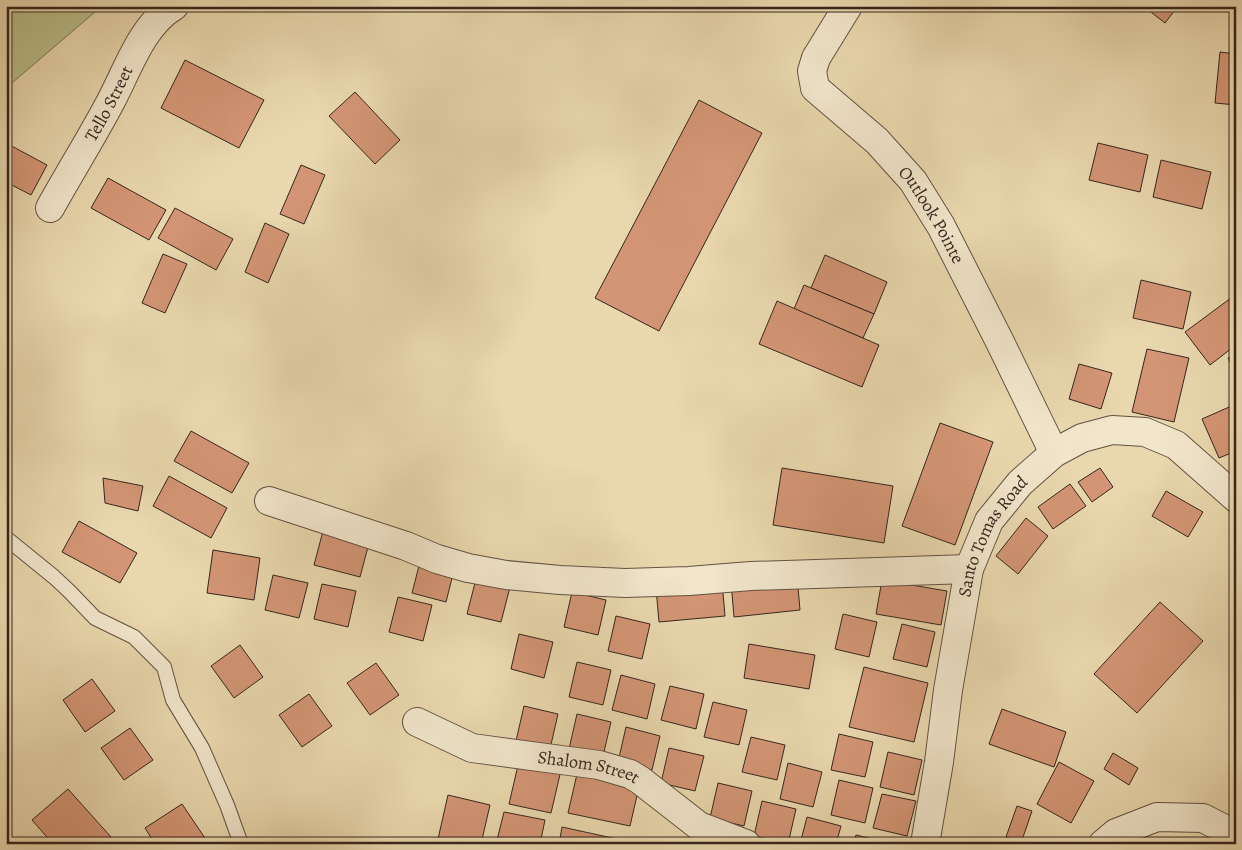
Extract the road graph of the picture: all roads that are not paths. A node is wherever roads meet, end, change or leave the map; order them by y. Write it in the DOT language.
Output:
graph roads {
  1 [pos="174,6"];
  2 [pos="848,6"];
  3 [pos="50,208"];
  4 [pos="1054,453"];
  5 [pos="1236,498"];
  6 [pos="269,500"];
  7 [pos="6,538"];
  8 [pos="969,569"];
  9 [pos="417,722"];
  10 [pos="1236,836"];
  11 [pos="241,844"];
  12 [pos="746,844"];
  13 [pos="925,844"];
  14 [pos="1103,844"];
  1 -- 3 [label="street, Tello Street"];
  2 -- 4 [label="street, Outlook Pointe"];
  4 -- 5 [label="street, Santo Tomas Road"];
  4 -- 8 [label="street, Santo Tomas Road"];
  6 -- 8 [label="street"];
  7 -- 11 [label="lane"];
  8 -- 13 [label="street, Santo Tomas Road"];
  9 -- 12 [label="street, Shalom Street"];
  10 -- 14 [label="street"];
}
